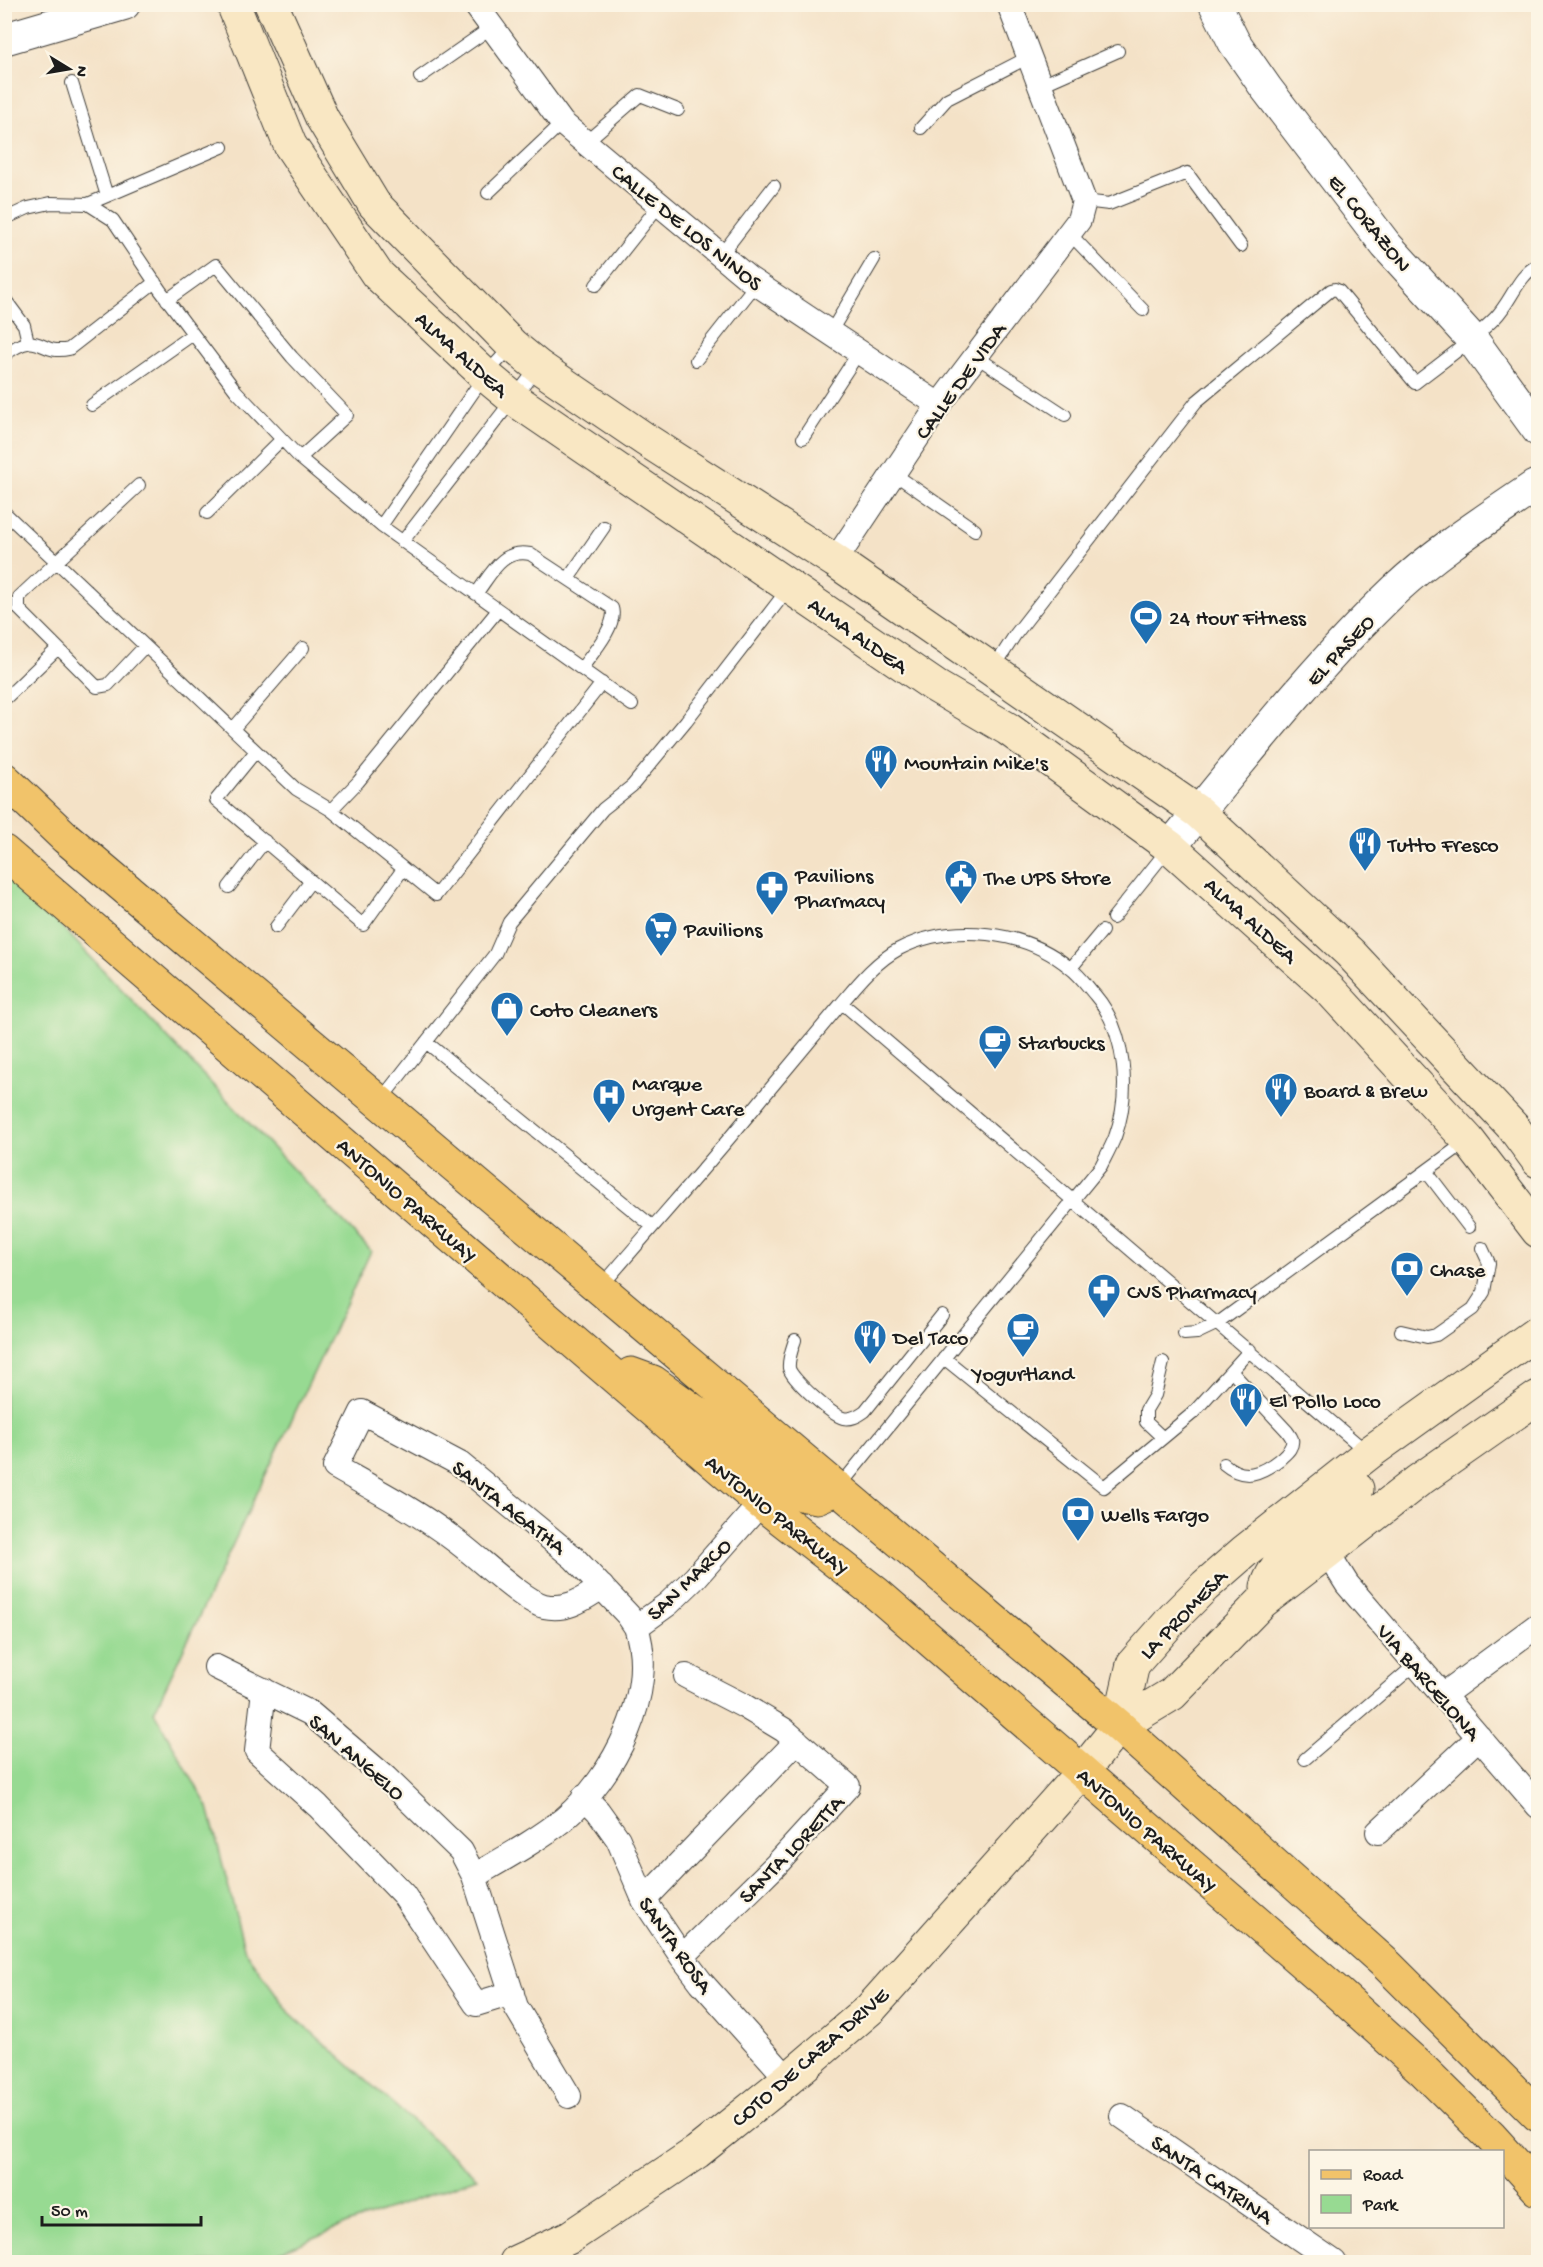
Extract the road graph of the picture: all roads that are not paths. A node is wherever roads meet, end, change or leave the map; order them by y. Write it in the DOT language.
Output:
graph roads {
  1 [pos="124,4"];
  2 [pos="233,4"];
  3 [pos="271,4"];
  4 [pos="475,4"];
  5 [pos="1009,4"];
  6 [pos="1215,4"];
  7 [pos="492,27"];
  8 [pos="4,39"];
  9 [pos="1118,51"];
  10 [pos="1029,57"];
  11 [pos="420,77"];
  12 [pos="72,82"];
  13 [pos="1039,86"];
  14 [pos="678,110"];
  15 [pos="562,123"];
  16 [pos="921,128"];
  17 [pos="586,142"];
  18 [pos="222,147"];
  19 [pos="774,186"];
  20 [pos="488,193"];
  21 [pos="107,196"];
  22 [pos="1084,201"];
  23 [pos="88,204"];
  24 [pos="660,204"];
  25 [pos="4,219"];
  26 [pos="1070,234"];
  27 [pos="1241,246"];
  28 [pos="721,255"];
  29 [pos="874,259"];
  30 [pos="1539,265"];
  31 [pos="155,282"];
  32 [pos="756,284"];
  33 [pos="596,285"];
  34 [pos="4,298"];
  35 [pos="167,300"];
  36 [pos="1143,310"];
  37 [pos="830,333"];
  38 [pos="193,334"];
  39 [pos="1471,339"];
  40 [pos="28,342"];
  41 [pos="512,345"];
  42 [pos="859,352"];
  43 [pos="4,356"];
  44 [pos="975,356"];
  45 [pos="696,360"];
  46 [pos="539,367"];
  47 [pos="485,375"];
  48 [pos="514,399"];
  49 [pos="92,405"];
  50 [pos="939,405"];
  51 [pos="1065,415"];
  52 [pos="1539,430"];
  53 [pos="803,438"];
  54 [pos="282,439"];
  55 [pos="300,458"];
  56 [pos="893,473"];
  57 [pos="139,485"];
  58 [pos="1539,486"];
  59 [pos="652,494"];
  60 [pos="4,512"];
  61 [pos="207,513"];
  62 [pos="381,526"];
  63 [pos="604,527"];
  64 [pos="975,530"];
  65 [pos="403,541"];
  66 [pos="835,561"];
  67 [pos="57,562"];
  68 [pos="568,579"];
  69 [pos="790,586"];
  70 [pos="476,594"];
  71 [pos="498,610"];
  72 [pos="145,646"];
  73 [pos="58,648"];
  74 [pos="303,648"];
  75 [pos="581,669"];
  76 [pos="992,671"];
  77 [pos="602,683"];
  78 [pos="8,697"];
  79 [pos="632,705"];
  80 [pos="233,729"];
  81 [pos="256,752"];
  82 [pos="4,779"];
  83 [pos="331,810"];
  84 [pos="1198,812"];
  85 [pos="265,842"];
  86 [pos="1170,847"];
  87 [pos="4,852"];
  88 [pos="403,868"];
  89 [pos="311,881"];
  90 [pos="229,887"];
  91 [pos="1113,918"];
  92 [pos="276,927"];
  93 [pos="1102,931"];
  94 [pos="1071,968"];
  95 [pos="842,1003"];
  96 [pos="426,1042"];
  97 [pos="379,1102"];
  98 [pos="1468,1140"];
  99 [pos="1539,1161"];
  100 [pos="1426,1171"];
  101 [pos="1074,1199"];
  102 [pos="652,1226"];
  103 [pos="1469,1227"];
  104 [pos="1539,1231"];
  105 [pos="1482,1248"];
  106 [pos="600,1288"];
  107 [pos="942,1315"];
  108 [pos="1218,1323"];
  109 [pos="1401,1331"];
  110 [pos="1539,1332"];
  111 [pos="1184,1334"];
  112 [pos="795,1340"];
  113 [pos="1250,1350"];
  114 [pos="944,1358"];
  115 [pos="601,1364"];
  116 [pos="1174,1370"];
  117 [pos="1231,1371"];
  118 [pos="1539,1397"];
  119 [pos="1163,1438"];
  120 [pos="1369,1453"];
  121 [pos="1224,1464"];
  122 [pos="838,1488"];
  123 [pos="761,1503"];
  124 [pos="1327,1552"];
  125 [pos="602,1587"];
  126 [pos="1262,1602"];
  127 [pos="1539,1625"];
  128 [pos="636,1627"];
  129 [pos="1416,1664"];
  130 [pos="216,1667"];
  131 [pos="687,1676"];
  132 [pos="264,1690"];
  133 [pos="1443,1695"];
  134 [pos="1119,1726"];
  135 [pos="1479,1737"];
  136 [pos="797,1741"];
  137 [pos="1305,1759"];
  138 [pos="1082,1772"];
  139 [pos="584,1797"];
  140 [pos="1539,1806"];
  141 [pos="1378,1832"];
  142 [pos="474,1875"];
  143 [pos="644,1900"];
  144 [pos="682,1957"];
  145 [pos="512,1993"];
  146 [pos="788,2079"];
  147 [pos="569,2096"];
  148 [pos="1539,2115"];
  149 [pos="1122,2116"];
  150 [pos="1503,2150"];
  151 [pos="1504,2151"];
  152 [pos="1539,2189"];
  153 [pos="516,2262"];
  154 [pos="1334,2262"];
  1 -- 8 [label="street"];
  2 -- 47 [label="main road, ALMA ALDEA"];
  3 -- 41 [label="main road, ALMA ALDEA"];
  4 -- 7 [label="street, CALLE DE LOS NINOS"];
  5 -- 10 [label="street"];
  6 -- 39 [label="street, EL CORAZON"];
  7 -- 11 [label="lane"];
  7 -- 15 [label="street, CALLE DE LOS NINOS"];
  9 -- 13 [label="lane"];
  10 -- 13 [label="street"];
  10 -- 16 [label="lane"];
  12 -- 21 [label="lane"];
  13 -- 22 [label="street"];
  14 -- 17 [label="lane"];
  15 -- 17 [label="street, CALLE DE LOS NINOS"];
  15 -- 20 [label="lane"];
  17 -- 24 [label="street, CALLE DE LOS NINOS"];
  18 -- 21 [label="lane"];
  19 -- 28 [label="lane"];
  21 -- 23 [label="lane"];
  22 -- 26 [label="street, CALLE DE VIDA"];
  22 -- 27 [label="lane"];
  23 -- 25 [label="lane"];
  23 -- 31 [label="lane"];
  24 -- 28 [label="street, CALLE DE LOS NINOS"];
  24 -- 33 [label="lane"];
  26 -- 36 [label="lane"];
  26 -- 44 [label="street, CALLE DE VIDA"];
  28 -- 32 [label="street, CALLE DE LOS NINOS"];
  29 -- 37 [label="lane"];
  30 -- 39 [label="lane"];
  31 -- 35 [label="lane"];
  31 -- 40 [label="lane"];
  32 -- 37 [label="street, CALLE DE LOS NINOS"];
  32 -- 45 [label="lane"];
  34 -- 40 [label="lane"];
  35 -- 38 [label="lane"];
  35 -- 55 [label="lane"];
  37 -- 42 [label="street, CALLE DE LOS NINOS"];
  38 -- 49 [label="lane"];
  38 -- 54 [label="lane"];
  39 -- 52 [label="street, EL CORAZON"];
  39 -- 76 [label="lane"];
  40 -- 43 [label="lane"];
  41 -- 46 [label="main road, ALMA ALDEA"];
  41 -- 47 [label="lane"];
  42 -- 50 [label="street, CALLE DE LOS NINOS"];
  42 -- 53 [label="lane"];
  44 -- 50 [label="street, CALLE DE VIDA"];
  44 -- 51 [label="lane"];
  46 -- 48 [label="lane"];
  46 -- 66 [label="main road, ALMA ALDEA"];
  47 -- 48 [label="main road, ALMA ALDEA"];
  47 -- 62 [label="lane"];
  48 -- 59 [label="main road, ALMA ALDEA"];
  48 -- 65 [label="lane"];
  50 -- 56 [label="street, CALLE DE VIDA"];
  54 -- 55 [label="lane"];
  54 -- 61 [label="lane"];
  55 -- 62 [label="lane"];
  56 -- 64 [label="lane"];
  56 -- 66 [label="street, CALLE DE VIDA"];
  57 -- 67 [label="lane"];
  58 -- 84 [label="street, EL PASEO"];
  59 -- 66 [label="main road"];
  59 -- 69 [label="main road, ALMA ALDEA"];
  60 -- 67 [label="lane"];
  62 -- 65 [label="lane"];
  63 -- 68 [label="lane"];
  65 -- 70 [label="lane"];
  66 -- 76 [label="main road, ALMA ALDEA"];
  67 -- 72 [label="lane"];
  67 -- 73 [label="lane"];
  68 -- 70 [label="lane"];
  68 -- 75 [label="lane"];
  69 -- 86 [label="main road, ALMA ALDEA"];
  69 -- 96 [label="lane"];
  70 -- 71 [label="lane"];
  71 -- 75 [label="lane"];
  71 -- 83 [label="lane"];
  72 -- 73 [label="lane"];
  72 -- 80 [label="lane"];
  73 -- 78 [label="lane"];
  74 -- 80 [label="lane"];
  75 -- 77 [label="lane"];
  76 -- 84 [label="main road, ALMA ALDEA"];
  77 -- 79 [label="lane"];
  77 -- 88 [label="lane"];
  80 -- 81 [label="lane"];
  81 -- 83 [label="lane"];
  81 -- 85 [label="lane"];
  82 -- 97 [label="main road"];
  83 -- 88 [label="lane"];
  84 -- 86 [label="street, EL PASEO"];
  84 -- 99 [label="main road, ALMA ALDEA"];
  85 -- 89 [label="lane"];
  85 -- 90 [label="lane"];
  86 -- 91 [label="lane"];
  86 -- 98 [label="main road, ALMA ALDEA"];
  87 -- 115 [label="main road, ANTONIO PARKWAY"];
  88 -- 89 [label="lane"];
  89 -- 92 [label="lane"];
  93 -- 94 [label="lane"];
  94 -- 95 [label="lane"];
  94 -- 101 [label="lane"];
  95 -- 101 [label="lane"];
  95 -- 102 [label="lane"];
  96 -- 97 [label="lane"];
  96 -- 102 [label="lane"];
  97 -- 106 [label="main road"];
  98 -- 100 [label="lane"];
  98 -- 104 [label="main road, ALMA ALDEA"];
  100 -- 103 [label="lane"];
  100 -- 108 [label="lane"];
  101 -- 108 [label="lane"];
  101 -- 114 [label="lane"];
  102 -- 106 [label="lane"];
  105 -- 109 [label="lane"];
  106 -- 122 [label="main road"];
  107 -- 112 [label="lane"];
  108 -- 111 [label="lane"];
  108 -- 113 [label="lane"];
  110 -- 120 [label="main road, LA PROMESA"];
  113 -- 117 [label="lane"];
  113 -- 120 [label="lane"];
  114 -- 119 [label="lane"];
  114 -- 122 [label="lane"];
  115 -- 122 [label="main road"];
  115 -- 123 [label="main road, ANTONIO PARKWAY"];
  116 -- 119 [label="lane"];
  117 -- 119 [label="lane"];
  117 -- 121 [label="lane"];
  118 -- 124 [label="main road"];
  120 -- 126 [label="main road"];
  120 -- 134 [label="main road, LA PROMESA"];
  122 -- 134 [label="main road"];
  123 -- 128 [label="street, SAN MARCO"];
  123 -- 138 [label="main road, ANTONIO PARKWAY"];
  124 -- 126 [label="main road"];
  124 -- 129 [label="street, VIA BARCELONA"];
  125 -- 125 [label="street, SANTA AGATHA"];
  125 -- 128 [label="street, SANTA AGATHA"];
  126 -- 134 [label="main road"];
  127 -- 133 [label="street"];
  128 -- 139 [label="street, SAN MARCO"];
  129 -- 133 [label="street, VIA BARCELONA"];
  129 -- 137 [label="lane"];
  130 -- 132 [label="street, SAN ANGELO"];
  131 -- 136 [label="street, SANTA LORETTA"];
  132 -- 142 [label="street, SAN ANGELO"];
  132 -- 145 [label="street"];
  133 -- 135 [label="street, VIA BARCELONA"];
  134 -- 138 [label="main road, COTO DE CAZA DRIVE"];
  134 -- 148 [label="main road"];
  135 -- 140 [label="street, VIA BARCELONA"];
  135 -- 141 [label="street"];
  136 -- 143 [label="street"];
  136 -- 144 [label="street, SANTA LORETTA"];
  138 -- 146 [label="main road, COTO DE CAZA DRIVE"];
  138 -- 150 [label="main road, ANTONIO PARKWAY"];
  139 -- 142 [label="street, SAN MARCO"];
  139 -- 143 [label="street, SANTA ROSA"];
  142 -- 145 [label="street, SAN ANGELO"];
  143 -- 144 [label="street, SANTA ROSA"];
  144 -- 146 [label="street, SANTA ROSA"];
  145 -- 147 [label="street, SAN ANGELO"];
  146 -- 153 [label="main road, COTO DE CAZA DRIVE"];
  149 -- 154 [label="street, SANTA CATRINA"];
  151 -- 152 [label="main road, ANTONIO PARKWAY"];
}
